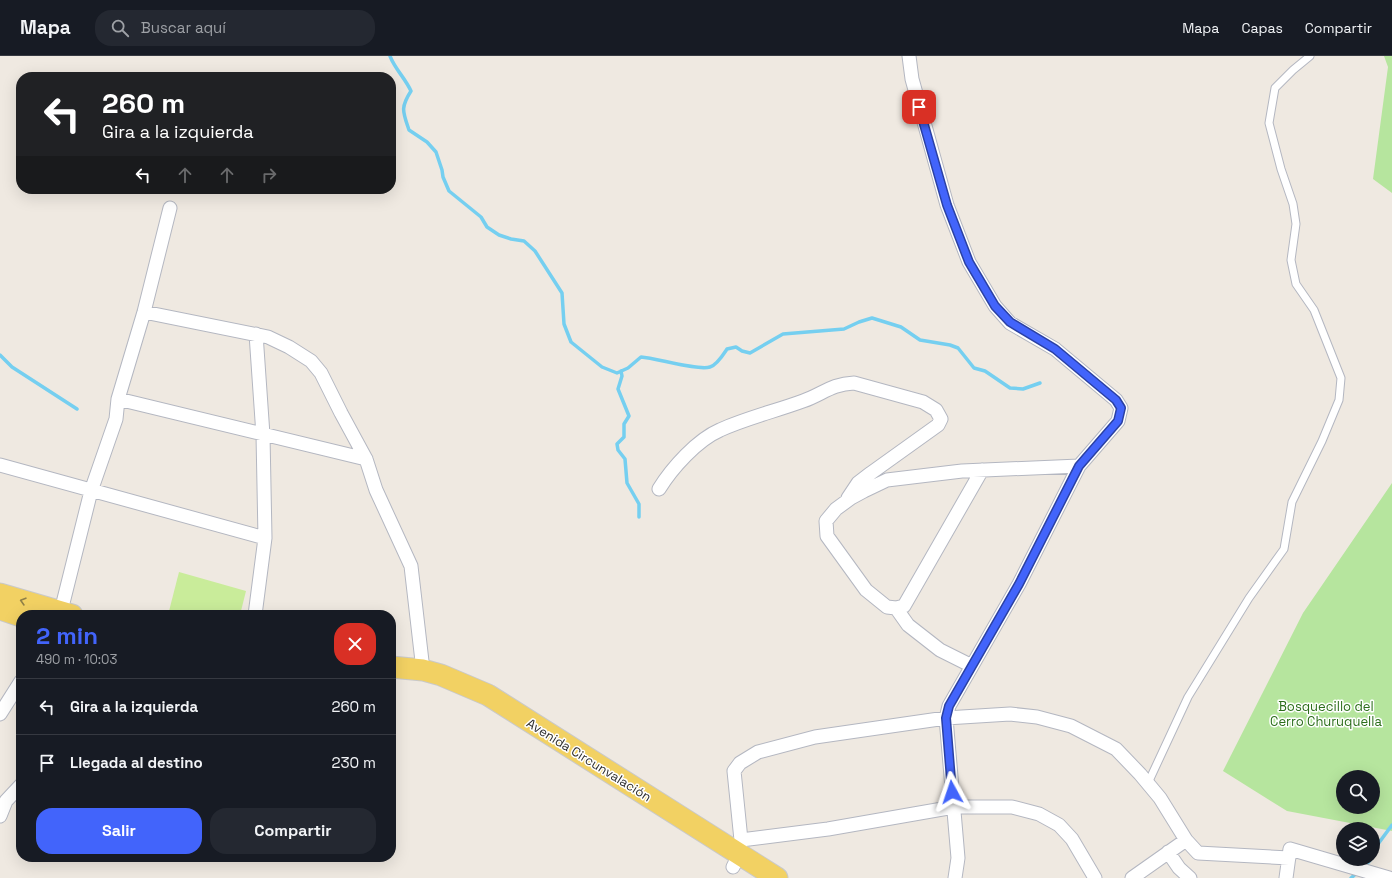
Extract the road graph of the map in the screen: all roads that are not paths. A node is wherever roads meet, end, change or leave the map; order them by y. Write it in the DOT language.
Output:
graph roads {
  1 [pos="909,56"];
  2 [pos="1310,56"];
  3 [pos="170,208"];
  4 [pos="144,312"];
  5 [pos="256,334"];
  6 [pos="118,400"];
  7 [pos="263,435"];
  8 [pos="366,459"];
  9 [pos="0,465"];
  10 [pos="1079,466"];
  11 [pos="982,470"];
  12 [pos="659,489"];
  13 [pos="91,491"];
  14 [pos="843,504"];
  15 [pos="265,538"];
  16 [pos="0,594"];
  17 [pos="896,608"];
  18 [pos="0,609"];
  19 [pos="51,610"];
  20 [pos="65,610"];
  21 [pos="256,610"];
  22 [pos="16,614"];
  23 [pos="972,666"];
  24 [pos="396,667"];
  25 [pos="422,670"];
  26 [pos="396,681"];
  27 [pos="16,689"];
  28 [pos="0,714"];
  29 [pos="946,718"];
  30 [pos="1148,783"];
  31 [pos="16,790"];
  32 [pos="954,807"];
  33 [pos="0,816"];
  34 [pos="1186,840"];
  35 [pos="1168,852"];
  36 [pos="738,854"];
  37 [pos="1289,858"];
  38 [pos="751,878"];
  39 [pos="777,878"];
  40 [pos="955,878"];
  41 [pos="1095,878"];
  42 [pos="1132,878"];
  43 [pos="1190,878"];
  44 [pos="1286,878"];
  45 [pos="1389,878"];
  1 -- 10 [label="street"];
  2 -- 30 [label="lane"];
  3 -- 4 [label="street"];
  4 -- 5 [label="street"];
  4 -- 6 [label="street"];
  5 -- 7 [label="street"];
  5 -- 8 [label="street"];
  6 -- 7 [label="street"];
  6 -- 13 [label="street"];
  7 -- 8 [label="street"];
  7 -- 15 [label="street"];
  8 -- 25 [label="street"];
  9 -- 13 [label="street"];
  10 -- 11 [label="street"];
  10 -- 23 [label="street"];
  11 -- 14 [label="street"];
  11 -- 17 [label="street"];
  12 -- 14 [label="street"];
  13 -- 15 [label="street"];
  13 -- 20 [label="street"];
  14 -- 17 [label="street"];
  15 -- 21 [label="street"];
  19 -- 16 [label="main road, one-way"];
  17 -- 23 [label="street"];
  18 -- 22 [label="main road"];
  23 -- 29 [label="street"];
  24 -- 25 [label="main road, Avenida Circunvalación"];
  25 -- 36 [label="main road, Avenida Circunvalación"];
  26 -- 36 [label="main road, Avenida Circunvalación"];
  27 -- 28 [label="street"];
  29 -- 30 [label="street"];
  29 -- 32 [label="street"];
  29 -- 36 [label="street"];
  30 -- 34 [label="street"];
  31 -- 33 [label="street"];
  32 -- 36 [label="street"];
  32 -- 40 [label="street"];
  32 -- 41 [label="street"];
  34 -- 35 [label="street"];
  34 -- 37 [label="street"];
  35 -- 42 [label="street"];
  35 -- 43 [label="street"];
  36 -- 38 [label="main road, Avenida Circunvalación"];
  36 -- 39 [label="main road, Avenida Circunvalación"];
  37 -- 44 [label="street"];
  37 -- 45 [label="street"];
}
